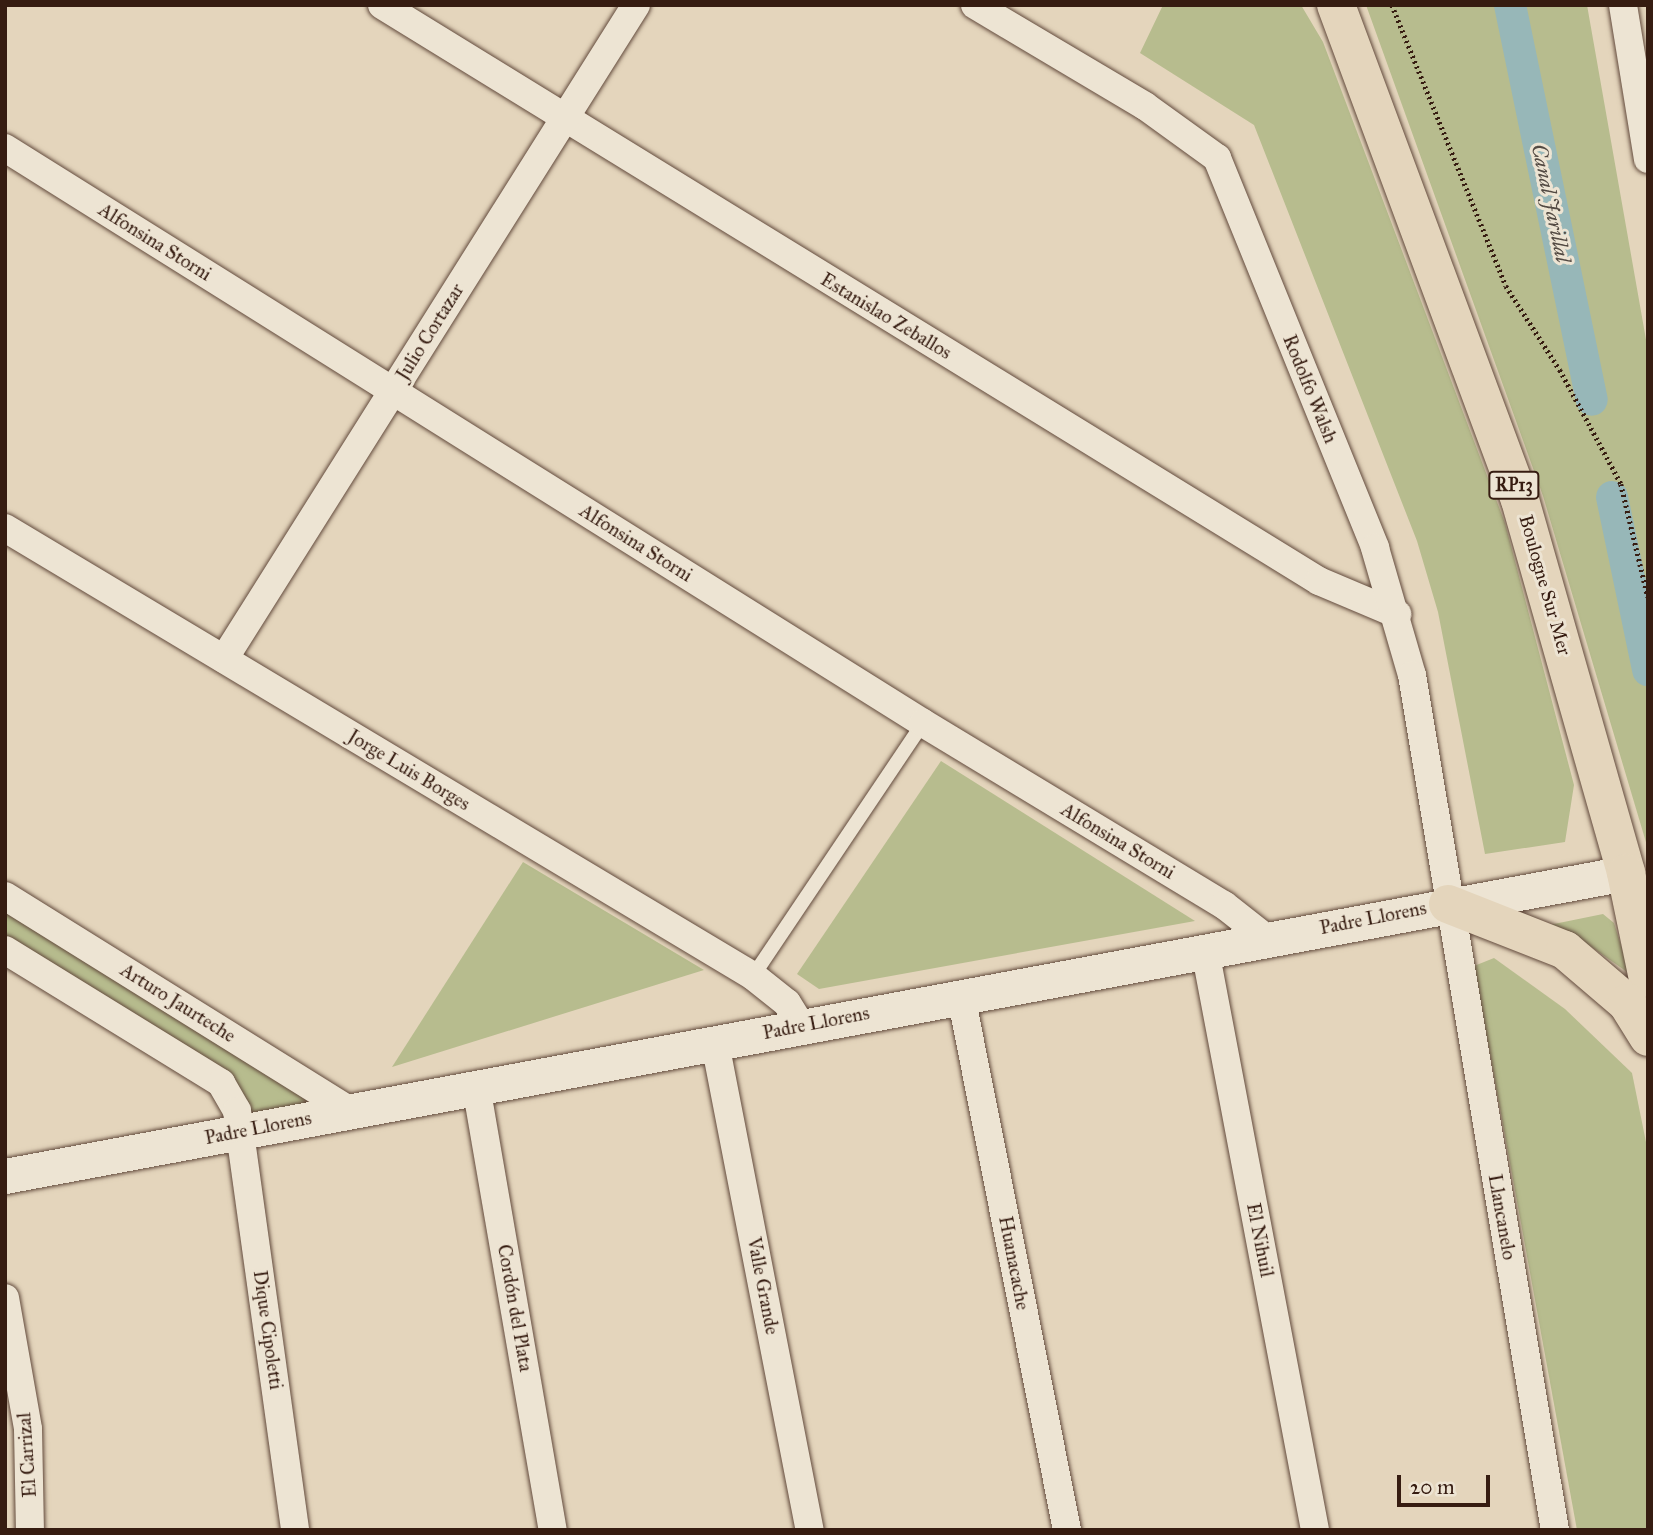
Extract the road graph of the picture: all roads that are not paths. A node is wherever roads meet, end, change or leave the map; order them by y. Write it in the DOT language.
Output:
graph roads {
  1 [pos="382,5"];
  2 [pos="636,5"];
  3 [pos="975,5"];
  4 [pos="1336,5"];
  5 [pos="1623,5"];
  6 [pos="565,119"];
  7 [pos="5,148"];
  8 [pos="1648,159"];
  9 [pos="393,391"];
  10 [pos="5,528"];
  11 [pos="1397,614"];
  12 [pos="224,659"];
  13 [pos="923,723"];
  14 [pos="1626,873"];
  15 [pos="5,896"];
  16 [pos="1448,904"];
  17 [pos="1266,938"];
  18 [pos="5,950"];
  19 [pos="1205,950"];
  20 [pos="753,976"];
  21 [pos="1648,979"];
  22 [pos="961,996"];
  23 [pos="801,1025"];
  24 [pos="1648,1037"];
  25 [pos="715,1043"];
  26 [pos="476,1086"];
  27 [pos="351,1111"];
  28 [pos="241,1131"];
  29 [pos="5,1176"];
  30 [pos="5,1298"];
  31 [pos="30,1530"];
  32 [pos="295,1530"];
  33 [pos="553,1530"];
  34 [pos="810,1530"];
  35 [pos="1067,1530"];
  36 [pos="1315,1530"];
  37 [pos="1555,1530"];
  1 -- 6 [label="street, Estanislao Zeballos"];
  2 -- 6 [label="street, Julio Cortazar"];
  3 -- 11 [label="street, Rodolfo Walsh"];
  4 -- 14 [label="main road, Boulogne Sur Mer / RP13"];
  5 -- 8 [label="street"];
  6 -- 9 [label="street, Julio Cortazar"];
  6 -- 11 [label="street, Estanislao Zeballos"];
  7 -- 9 [label="street, Alfonsina Storni"];
  9 -- 12 [label="street, Julio Cortazar"];
  9 -- 13 [label="street, Alfonsina Storni"];
  10 -- 12 [label="street, Jorge Luis Borges"];
  11 -- 16 [label="street, Rodolfo Walsh"];
  12 -- 20 [label="street, Jorge Luis Borges"];
  13 -- 17 [label="street, Alfonsina Storni"];
  13 -- 20 [label="lane"];
  14 -- 16 [label="street, Padre Llorens"];
  14 -- 21 [label="main road, Boulogne Sur Mer / RP13"];
  15 -- 27 [label="street, Arturo Jaurteche"];
  16 -- 17 [label="street, Padre Llorens"];
  16 -- 24 [label="main road"];
  16 -- 37 [label="street, Llancanelo"];
  17 -- 19 [label="street, Padre Llorens"];
  18 -- 28 [label="street"];
  19 -- 22 [label="street, Padre Llorens"];
  19 -- 36 [label="street, El Nihuil"];
  20 -- 23 [label="street, Jorge Luis Borges"];
  22 -- 23 [label="street, Padre Llorens"];
  22 -- 35 [label="street, Huanacache"];
  23 -- 25 [label="street, Padre Llorens"];
  25 -- 26 [label="street, Padre Llorens"];
  25 -- 34 [label="street, Valle Grande"];
  26 -- 27 [label="street, Padre Llorens"];
  26 -- 33 [label="street, Cordón del Plata"];
  27 -- 28 [label="street, Padre Llorens"];
  28 -- 29 [label="street, Padre Llorens"];
  28 -- 32 [label="street, Dique Cipoletti"];
  30 -- 31 [label="street, El Carrizal"];
}
